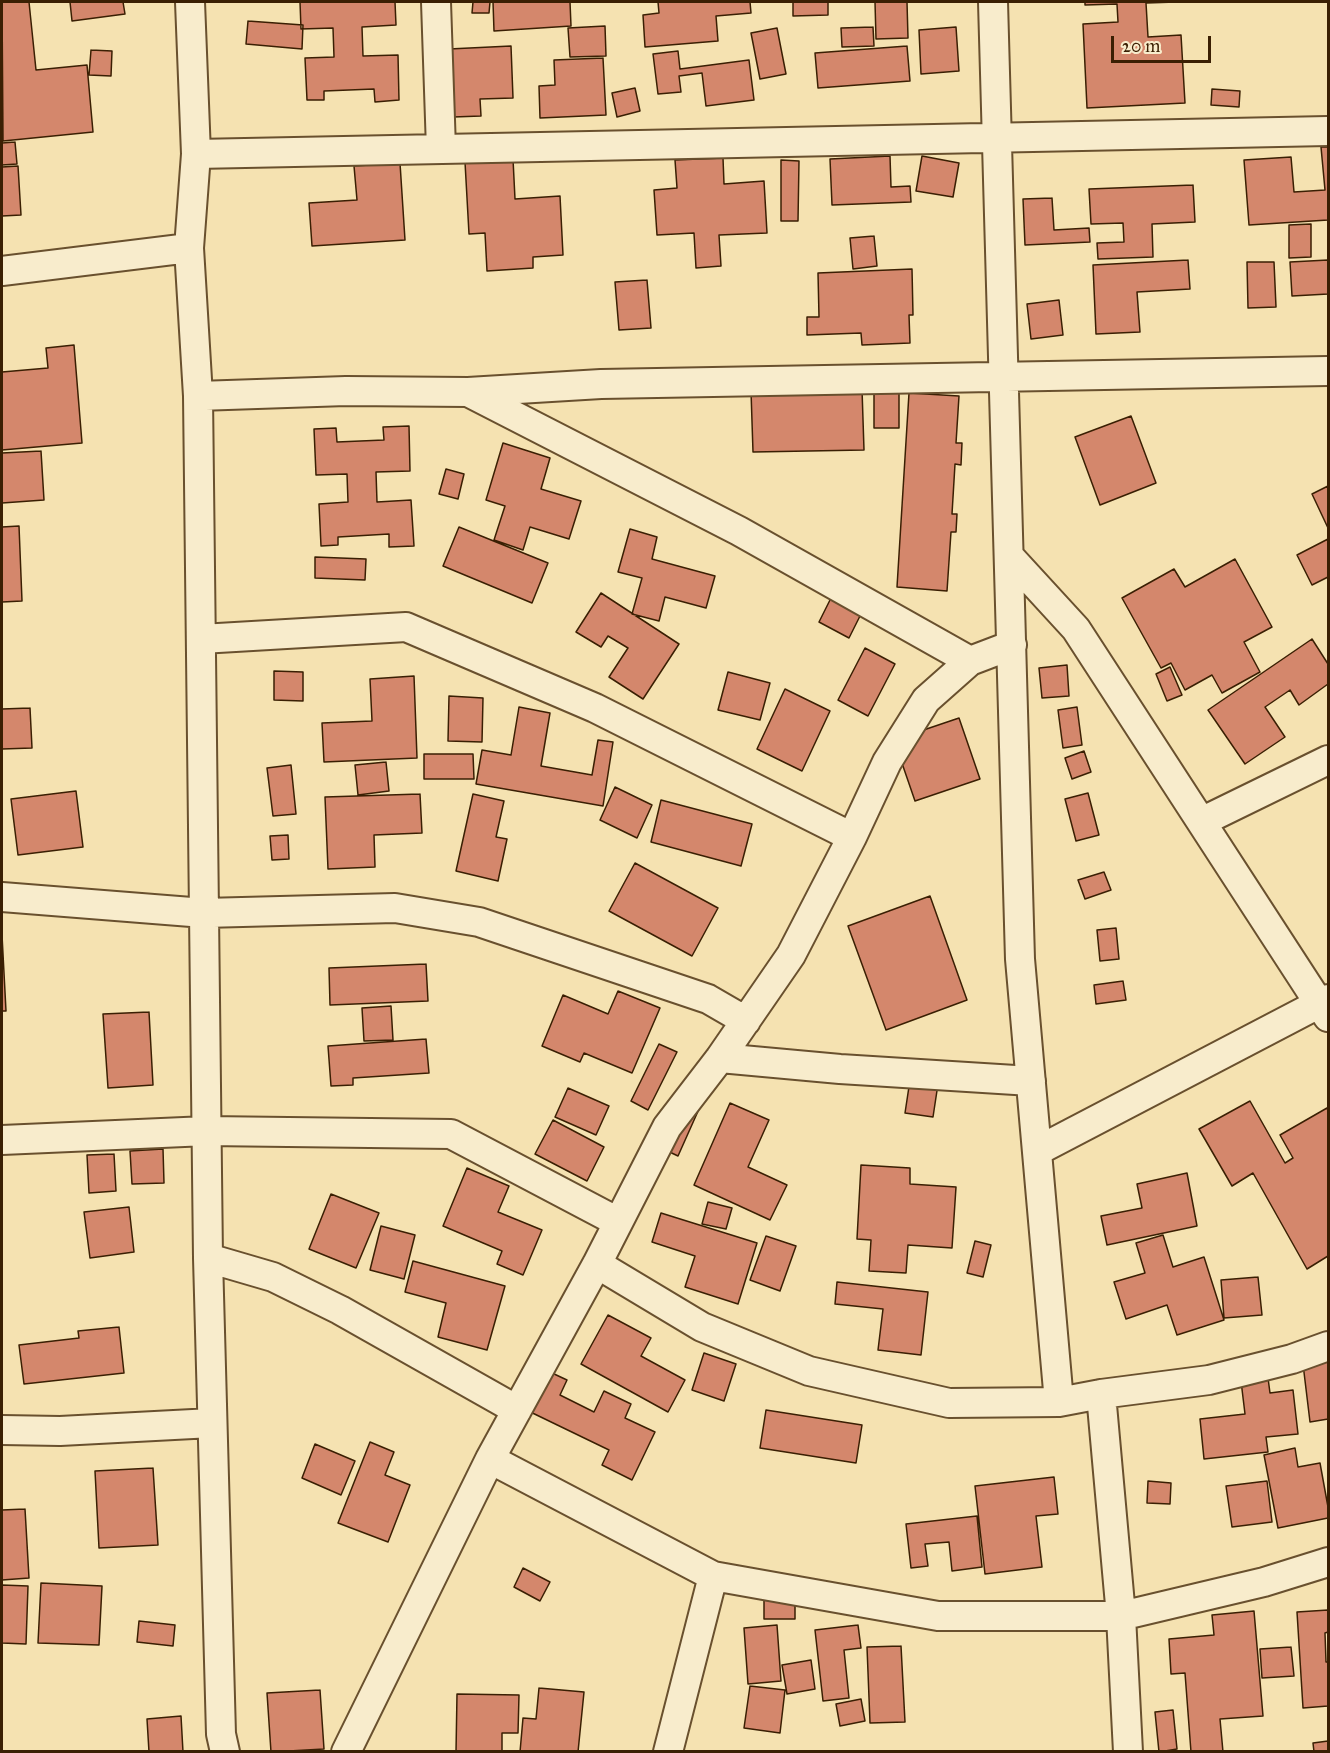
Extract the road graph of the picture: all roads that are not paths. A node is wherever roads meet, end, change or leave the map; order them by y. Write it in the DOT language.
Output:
graph roads {
  1 [pos="190,2"];
  2 [pos="436,2"];
  3 [pos="993,2"];
  4 [pos="1329,131"];
  5 [pos="996,138"];
  6 [pos="441,149"];
  7 [pos="196,154"];
  8 [pos="189,248"];
  9 [pos="2,271"];
  10 [pos="1329,371"];
  11 [pos="1005,376"];
  12 [pos="468,392"];
  13 [pos="198,396"];
  14 [pos="1009,556"];
  15 [pos="201,639"];
  16 [pos="1012,645"];
  17 [pos="970,661"];
  18 [pos="1329,760"];
  19 [pos="1203,821"];
  20 [pos="852,837"];
  21 [pos="2,897"];
  22 [pos="204,913"];
  23 [pos="1325,1006"];
  24 [pos="746,1021"];
  25 [pos="720,1058"];
  26 [pos="1030,1081"];
  27 [pos="207,1131"];
  28 [pos="2,1140"];
  29 [pos="1037,1150"];
  30 [pos="618,1222"];
  31 [pos="208,1258"];
  32 [pos="597,1264"];
  33 [pos="1329,1346"];
  34 [pos="1101,1394"];
  35 [pos="1059,1402"];
  36 [pos="517,1410"];
  37 [pos="212,1423"];
  38 [pos="2,1430"];
  39 [pos="490,1459"];
  40 [pos="1329,1562"];
  41 [pos="713,1576"];
  42 [pos="1122,1616"];
  43 [pos="225,1752"];
  44 [pos="346,1752"];
  45 [pos="668,1752"];
  46 [pos="1128,1752"];
  1 -- 7 [label="street"];
  2 -- 6 [label="street"];
  3 -- 5 [label="street"];
  4 -- 5 [label="street"];
  5 -- 6 [label="street"];
  5 -- 11 [label="street"];
  6 -- 7 [label="street"];
  7 -- 8 [label="street"];
  8 -- 9 [label="street"];
  8 -- 13 [label="street"];
  10 -- 11 [label="street"];
  11 -- 12 [label="street"];
  11 -- 14 [label="street"];
  12 -- 13 [label="street"];
  12 -- 17 [label="street"];
  13 -- 15 [label="street"];
  14 -- 16 [label="street"];
  14 -- 19 [label="street"];
  15 -- 20 [label="street"];
  15 -- 22 [label="street"];
  16 -- 17 [label="street"];
  16 -- 26 [label="street"];
  17 -- 20 [label="street"];
  18 -- 19 [label="street"];
  19 -- 23 [label="street"];
  20 -- 24 [label="street"];
  21 -- 22 [label="street"];
  22 -- 24 [label="street"];
  22 -- 27 [label="street"];
  23 -- 29 [label="street"];
  24 -- 25 [label="street"];
  25 -- 26 [label="street"];
  25 -- 30 [label="street"];
  26 -- 29 [label="street"];
  27 -- 28 [label="street"];
  27 -- 30 [label="street"];
  27 -- 31 [label="street"];
  29 -- 35 [label="street"];
  30 -- 32 [label="street"];
  31 -- 36 [label="street"];
  31 -- 37 [label="street"];
  32 -- 35 [label="street"];
  32 -- 36 [label="street"];
  33 -- 34 [label="street"];
  34 -- 35 [label="street"];
  34 -- 42 [label="street"];
  36 -- 39 [label="street"];
  37 -- 38 [label="street"];
  37 -- 43 [label="street"];
  39 -- 41 [label="street"];
  39 -- 44 [label="street"];
  40 -- 42 [label="street"];
  41 -- 42 [label="street"];
  41 -- 45 [label="street"];
  42 -- 46 [label="street"];
}
